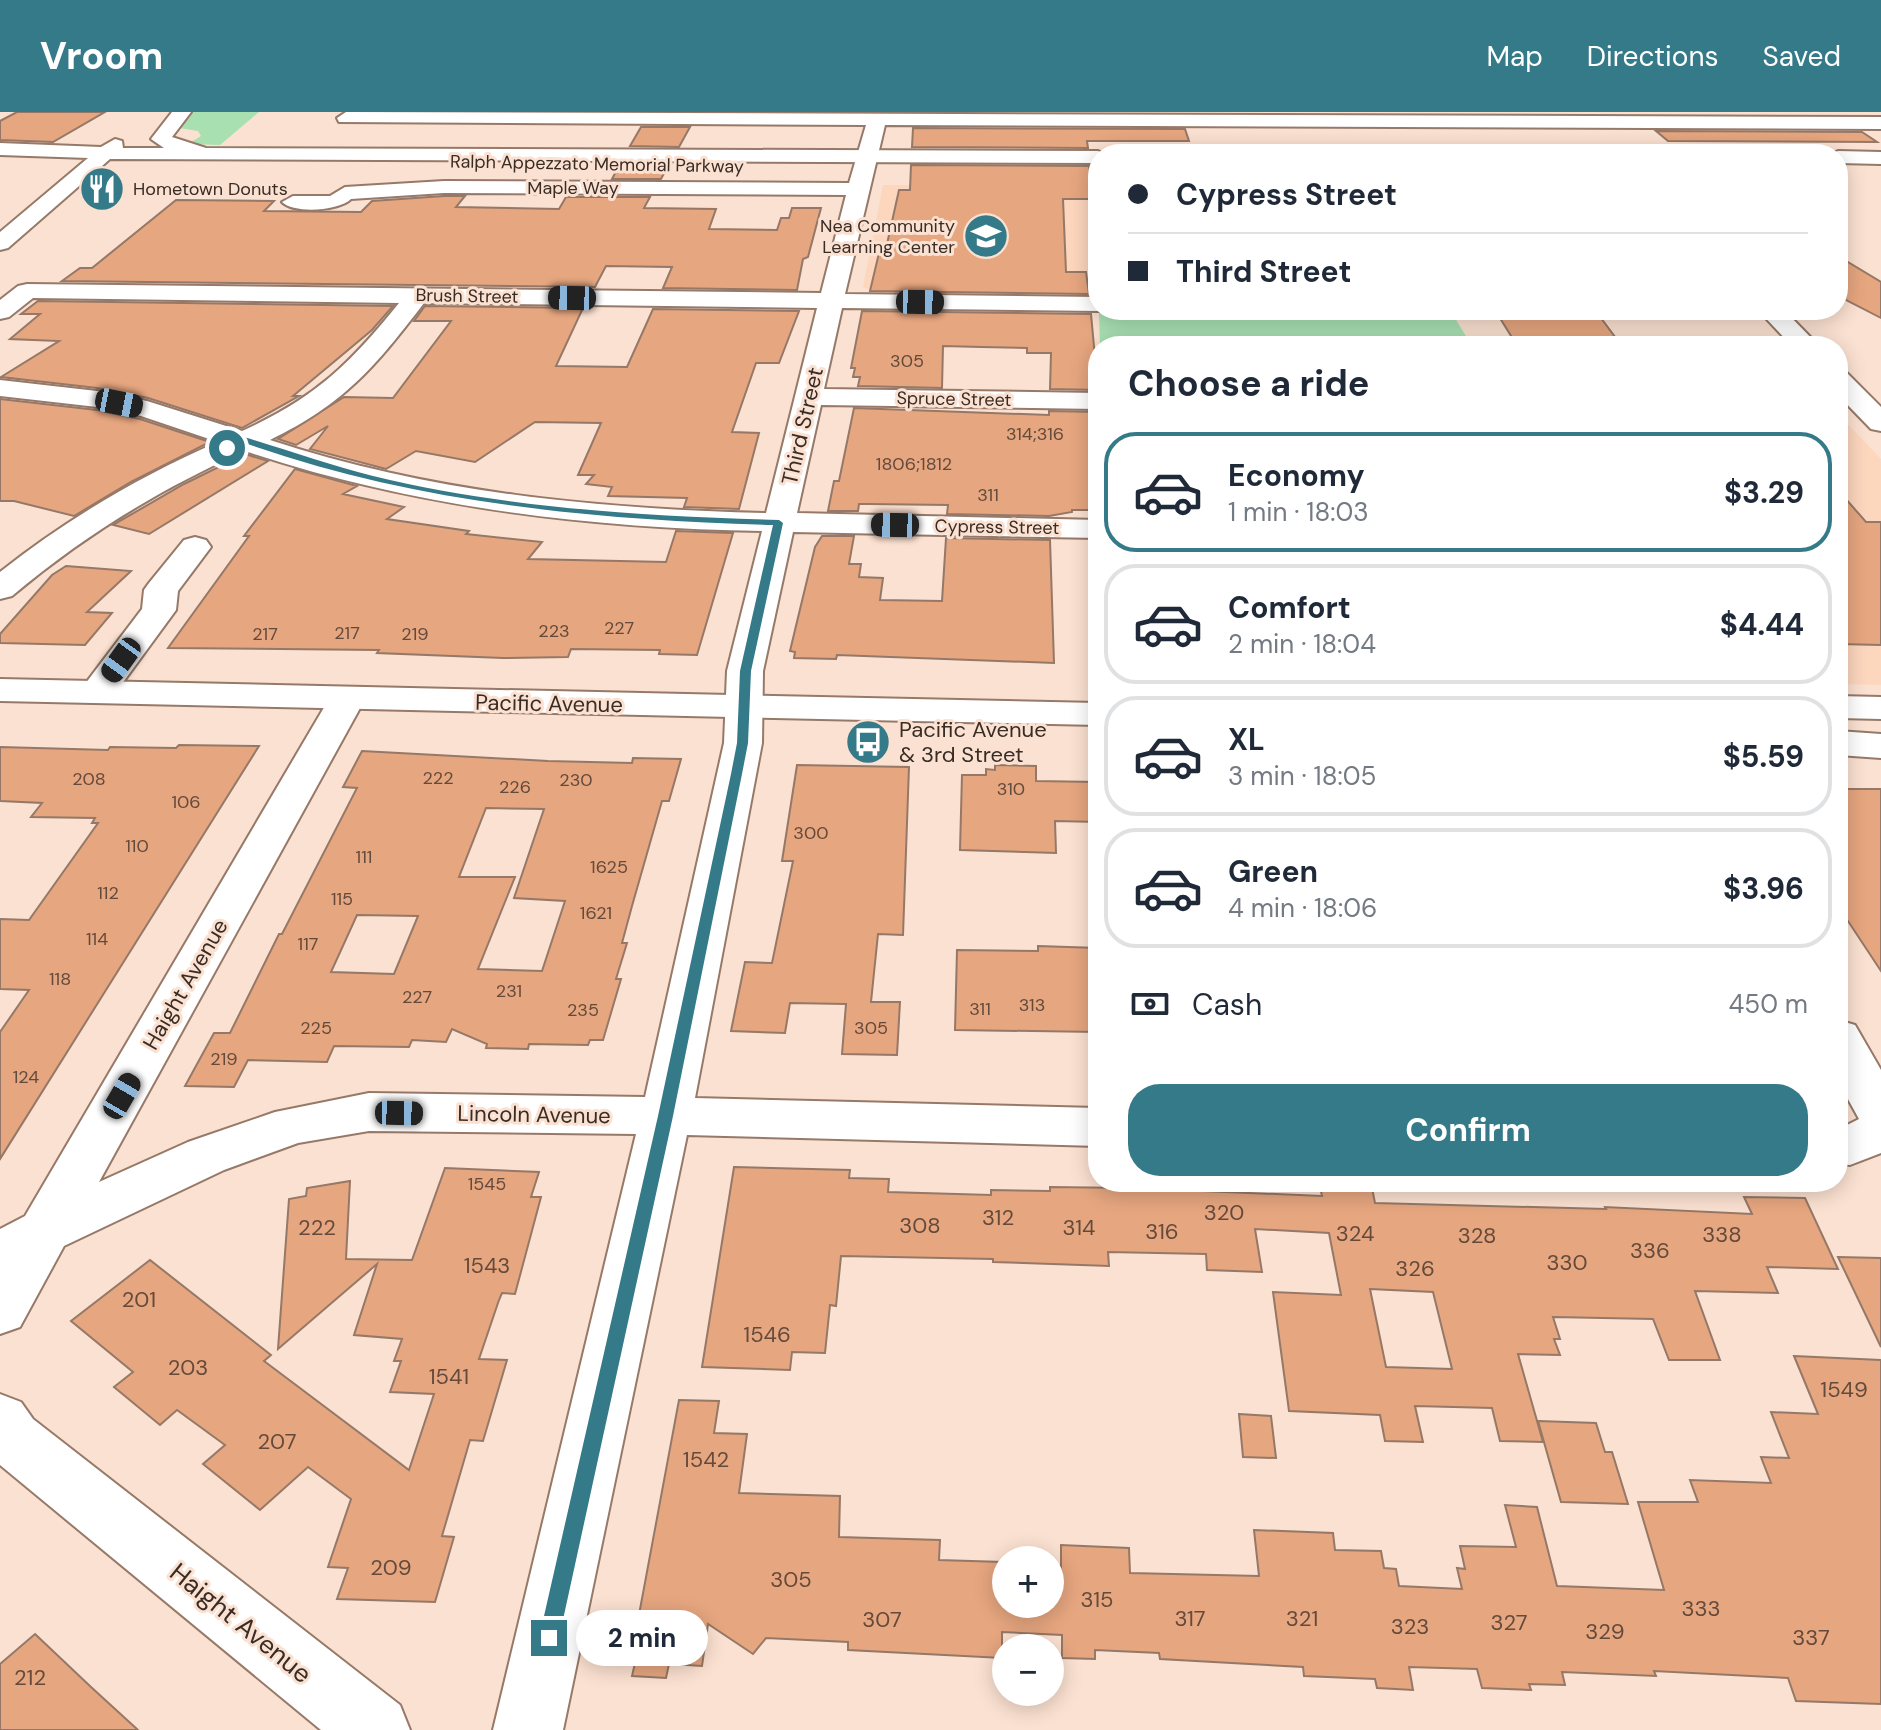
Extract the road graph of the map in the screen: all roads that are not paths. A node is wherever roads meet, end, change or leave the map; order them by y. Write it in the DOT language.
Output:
graph roads {
  1 [pos="182,112"];
  2 [pos="349,115"];
  3 [pos="1220,116"];
  4 [pos="1581,116"];
  5 [pos="974,118"];
  6 [pos="606,119"];
  7 [pos="1469,120"];
  8 [pos="1881,123"];
  9 [pos="136,129"];
  10 [pos="321,141"];
  11 [pos="592,143"];
  12 [pos="920,144"];
  13 [pos="1231,144"];
  14 [pos="1553,144"];
  15 [pos="1608,144"];
  16 [pos="981,145"];
  17 [pos="0,149"];
  18 [pos="869,149"];
  19 [pos="1088,150"];
  20 [pos="1088,151"];
  21 [pos="435,155"];
  22 [pos="101,156"];
  23 [pos="0,157"];
  24 [pos="1848,157"];
  25 [pos="1881,158"];
  26 [pos="1088,165"];
  27 [pos="1848,167"];
  28 [pos="1881,167"];
  29 [pos="293,202"];
  30 [pos="0,243"];
  31 [pos="417,296"];
  32 [pos="831,301"];
  33 [pos="1088,304"];
  34 [pos="0,312"];
  35 [pos="1780,320"];
  36 [pos="1796,336"];
  37 [pos="0,388"];
  38 [pos="1848,389"];
  39 [pos="810,397"];
  40 [pos="1088,401"];
  41 [pos="1881,423"];
  42 [pos="244,440"];
  43 [pos="779,523"];
  44 [pos="1088,529"];
  45 [pos="195,547"];
  46 [pos="0,589"];
  47 [pos="0,690"];
  48 [pos="97,692"];
  49 [pos="347,699"];
  50 [pos="1848,707"];
  51 [pos="744,708"];
  52 [pos="1881,708"];
  53 [pos="1088,714"];
  54 [pos="1848,727"];
  55 [pos="1881,728"];
  56 [pos="1848,744"];
  57 [pos="1881,746"];
  58 [pos="1848,1055"];
  59 [pos="1881,1114"];
  60 [pos="666,1116"];
  61 [pos="1088,1127"];
  62 [pos="1881,1131"];
  63 [pos="1848,1146"];
  64 [pos="45,1231"];
  65 [pos="0,1255"];
  66 [pos="0,1310"];
  67 [pos="0,1421"];
  68 [pos="375,1730"];
  69 [pos="528,1730"];
  1 -- 21 [label="street"];
  2 -- 6 [label="street"];
  2 -- 10 [label="street"];
  3 -- 5 [label="street"];
  3 -- 7 [label="street"];
  3 -- 13 [label="street"];
  4 -- 7 [label="street"];
  4 -- 8 [label="street"];
  4 -- 15 [label="street"];
  5 -- 16 [label="street"];
  5 -- 18 [label="street"];
  6 -- 11 [label="street"];
  6 -- 18 [label="street"];
  7 -- 14 [label="street"];
  9 -- 22 [label="street"];
  12 -- 16 [label="street"];
  16 -- 19 [label="street"];
  17 -- 22 [label="street"];
  18 -- 20 [label="street, Ralph Appezzato Memorial Parkway"];
  18 -- 21 [label="street, Ralph Appezzato Memorial Parkway"];
  18 -- 22 [label="street, Ralph Appezzato Memorial Parkway"];
  18 -- 26 [label="street, Ralph Appezzato Memorial Parkway"];
  18 -- 29 [label="street, Maple Way"];
  18 -- 32 [label="street, Third Street"];
  21 -- 22 [label="street, Ralph Appezzato Memorial Parkway"];
  22 -- 23 [label="street"];
  22 -- 30 [label="street"];
  24 -- 25 [label="street"];
  27 -- 28 [label="street"];
  31 -- 32 [label="street, Brush Street"];
  31 -- 34 [label="street, Brush Street"];
  31 -- 42 [label="street"];
  32 -- 33 [label="street, Brush Street"];
  32 -- 39 [label="street, Third Street"];
  35 -- 36 [label="street"];
  37 -- 42 [label="street, Cypress Street"];
  38 -- 41 [label="street"];
  39 -- 40 [label="street, Spruce Street"];
  39 -- 43 [label="street, Third Street"];
  42 -- 43 [label="street, Cypress Street"];
  42 -- 46 [label="street"];
  43 -- 44 [label="street, Cypress Street"];
  43 -- 51 [label="street, Third Street"];
  45 -- 48 [label="street"];
  47 -- 48 [label="street, Pacific Avenue"];
  48 -- 49 [label="street, Pacific Avenue"];
  49 -- 51 [label="street, Pacific Avenue"];
  49 -- 64 [label="street, Haight Avenue"];
  50 -- 52 [label="street"];
  51 -- 53 [label="street, Pacific Avenue"];
  51 -- 60 [label="street, Third Street"];
  54 -- 55 [label="street"];
  56 -- 57 [label="street"];
  58 -- 59 [label="street"];
  60 -- 61 [label="street, Lincoln Avenue"];
  60 -- 64 [label="street, Lincoln Avenue"];
  60 -- 69 [label="street, Third Street"];
  62 -- 63 [label="street"];
  64 -- 65 [label="street, Lincoln Avenue"];
  64 -- 66 [label="street, Haight Avenue"];
  67 -- 68 [label="street, Haight Avenue"];
}
